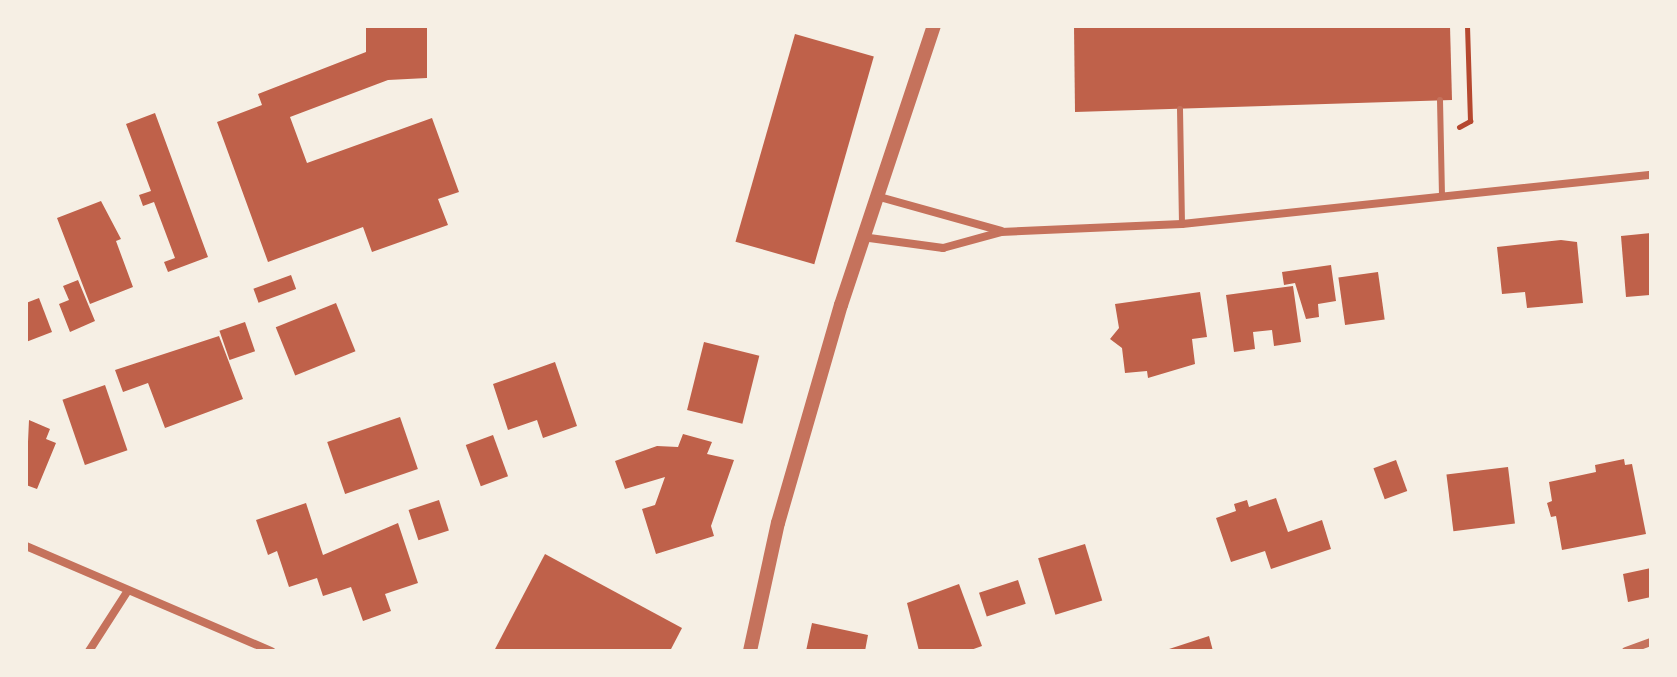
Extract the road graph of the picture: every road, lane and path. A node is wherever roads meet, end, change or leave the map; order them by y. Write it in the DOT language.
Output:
graph roads {
  1 [pos="934,26"];
  2 [pos="1467,26"];
  3 [pos="1440,100"];
  4 [pos="1180,109"];
  5 [pos="1442,138"];
  6 [pos="1651,175"];
  7 [pos="1442,195"];
  8 [pos="876,196"];
  9 [pos="1182,224"];
  10 [pos="1001,232"];
  11 [pos="862,237"];
  12 [pos="26,546"];
  13 [pos="127,592"];
  14 [pos="1651,642"];
  15 [pos="89,651"];
  16 [pos="271,651"];
  17 [pos="750,651"];
  18 [pos="1626,651"];
  1 -- 8 [label="street"];
  2 -- 5 [label="path"];
  3 -- 5 [label="lane"];
  4 -- 9 [label="lane"];
  5 -- 7 [label="lane"];
  6 -- 7 [label="street"];
  7 -- 9 [label="street"];
  8 -- 10 [label="street"];
  8 -- 11 [label="street"];
  9 -- 10 [label="street"];
  10 -- 11 [label="street"];
  11 -- 17 [label="street"];
  12 -- 13 [label="street"];
  13 -- 15 [label="street"];
  13 -- 16 [label="street"];
  14 -- 18 [label="street"];
}
